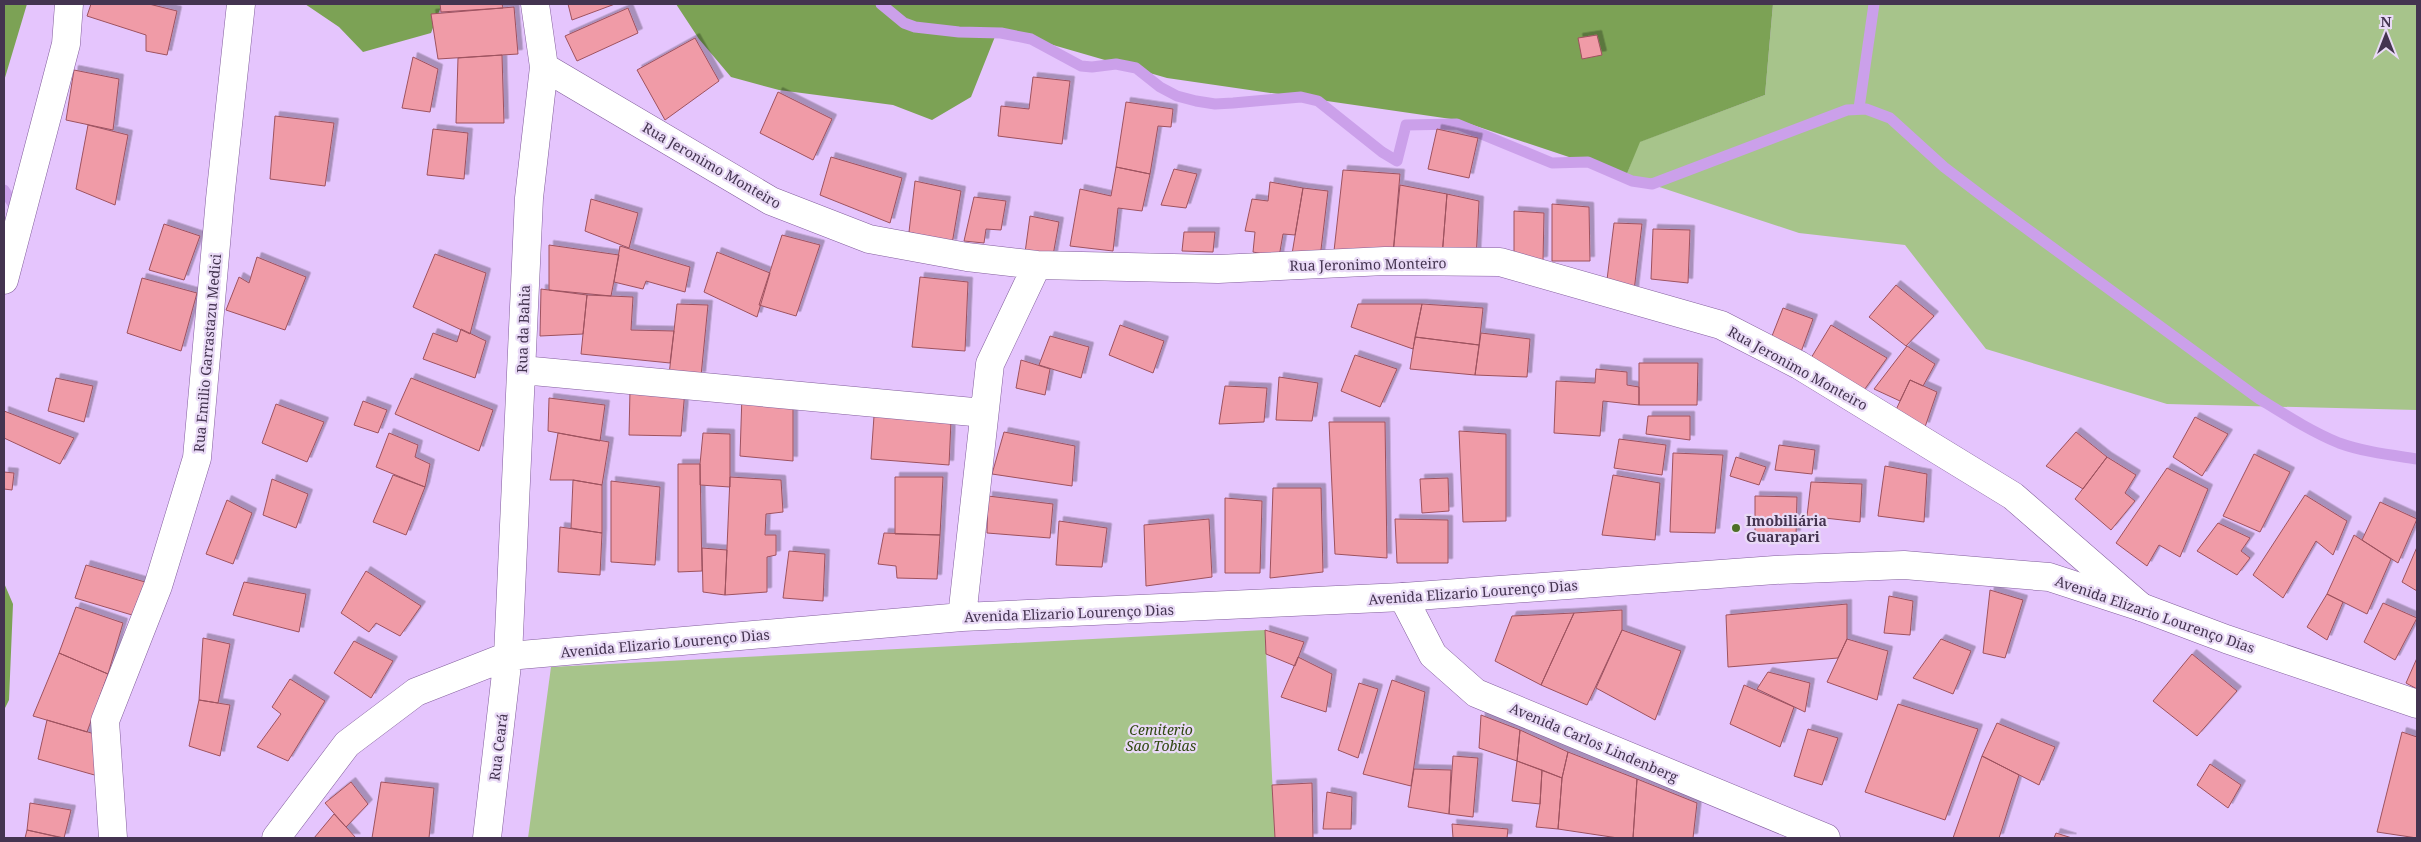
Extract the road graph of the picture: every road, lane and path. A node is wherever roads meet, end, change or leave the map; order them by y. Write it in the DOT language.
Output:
graph roads {
  1 [pos="69,4"];
  2 [pos="241,4"];
  3 [pos="535,4"];
  4 [pos="544,67"];
  5 [pos="1037,265"];
  6 [pos="4,280"];
  7 [pos="522,370"];
  8 [pos="984,413"];
  9 [pos="1403,597"];
  10 [pos="2141,607"];
  11 [pos="962,617"];
  12 [pos="508,656"];
  13 [pos="2417,704"];
  14 [pos="113,838"];
  15 [pos="276,838"];
  16 [pos="487,838"];
  17 [pos="1826,838"];
  1 -- 6 [label="street"];
  2 -- 14 [label="street, Rua Emilio Garrastazu Medici"];
  3 -- 4 [label="street, Rua da Bahia"];
  4 -- 5 [label="street, Rua Jeronimo Monteiro"];
  4 -- 7 [label="street, Rua da Bahia"];
  5 -- 8 [label="street"];
  5 -- 10 [label="street, Rua Jeronimo Monteiro"];
  7 -- 8 [label="street"];
  7 -- 12 [label="street, Rua da Bahia"];
  8 -- 11 [label="street"];
  9 -- 10 [label="street, Avenida Elizario Lourenço Dias"];
  9 -- 11 [label="street, Avenida Elizario Lourenço Dias"];
  9 -- 17 [label="street, Avenida Carlos Lindenberg"];
  10 -- 13 [label="street, Avenida Elizario Lourenço Dias"];
  11 -- 12 [label="street, Avenida Elizario Lourenço Dias"];
  12 -- 15 [label="street, Avenida Elizario Lourenço Dias"];
  12 -- 16 [label="street, Rua Ceará"];
}
